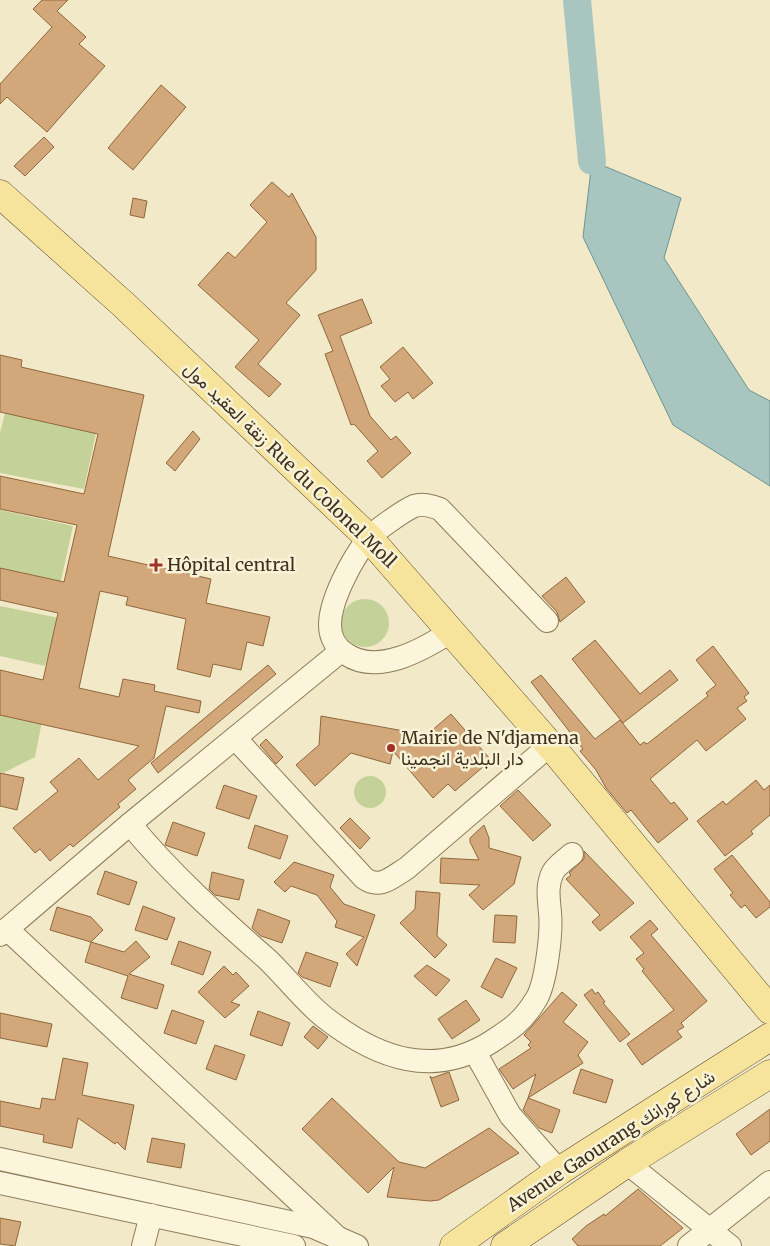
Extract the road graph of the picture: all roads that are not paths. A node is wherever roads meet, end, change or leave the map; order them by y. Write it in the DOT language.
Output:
graph roads {
  1 [pos="0,194"];
  2 [pos="369,538"];
  3 [pos="548,621"];
  4 [pos="452,631"];
  5 [pos="341,651"];
  6 [pos="235,738"];
  7 [pos="550,745"];
  8 [pos="130,824"];
  9 [pos="572,854"];
  10 [pos="4,932"];
  11 [pos="770,1010"];
  12 [pos="770,1036"];
  13 [pos="475,1052"];
  14 [pos="770,1074"];
  15 [pos="0,1160"];
  16 [pos="627,1163"];
  17 [pos="559,1171"];
  18 [pos="770,1182"];
  19 [pos="0,1184"];
  20 [pos="151,1215"];
  21 [pos="710,1231"];
  22 [pos="336,1236"];
  23 [pos="143,1246"];
  24 [pos="294,1246"];
  25 [pos="357,1246"];
  26 [pos="454,1246"];
  27 [pos="505,1246"];
  28 [pos="689,1246"];
  29 [pos="730,1246"];
  1 -- 2 [label="main road, زنقة العقيد مول Rue du Colonel Moll"];
  2 -- 3 [label="street"];
  2 -- 4 [label="main road, زنقة العقيد مول Rue du Colonel Moll"];
  2 -- 5 [label="street"];
  4 -- 5 [label="street"];
  4 -- 7 [label="main road, زنقة العقيد مول Rue du Colonel Moll"];
  5 -- 6 [label="street"];
  6 -- 7 [label="street"];
  6 -- 8 [label="street"];
  7 -- 11 [label="main road, زنقة العقيد مول Rue du Colonel Moll"];
  8 -- 10 [label="street"];
  8 -- 13 [label="street"];
  9 -- 13 [label="street"];
  10 -- 22 [label="street"];
  12 -- 17 [label="main road, Avenue Gaourang شارع كورانك"];
  13 -- 17 [label="street"];
  14 -- 16 [label="main road, Avenue Gaourang شارع كورانك"];
  15 -- 22 [label="street"];
  16 -- 21 [label="street"];
  16 -- 27 [label="main road, Avenue Gaourang شارع كورانك"];
  17 -- 26 [label="main road, Avenue Gaourang شارع كورانك"];
  18 -- 21 [label="street"];
  19 -- 20 [label="street"];
  20 -- 23 [label="street"];
  20 -- 24 [label="street"];
  21 -- 28 [label="street"];
  21 -- 29 [label="street"];
  22 -- 25 [label="street"];
}
